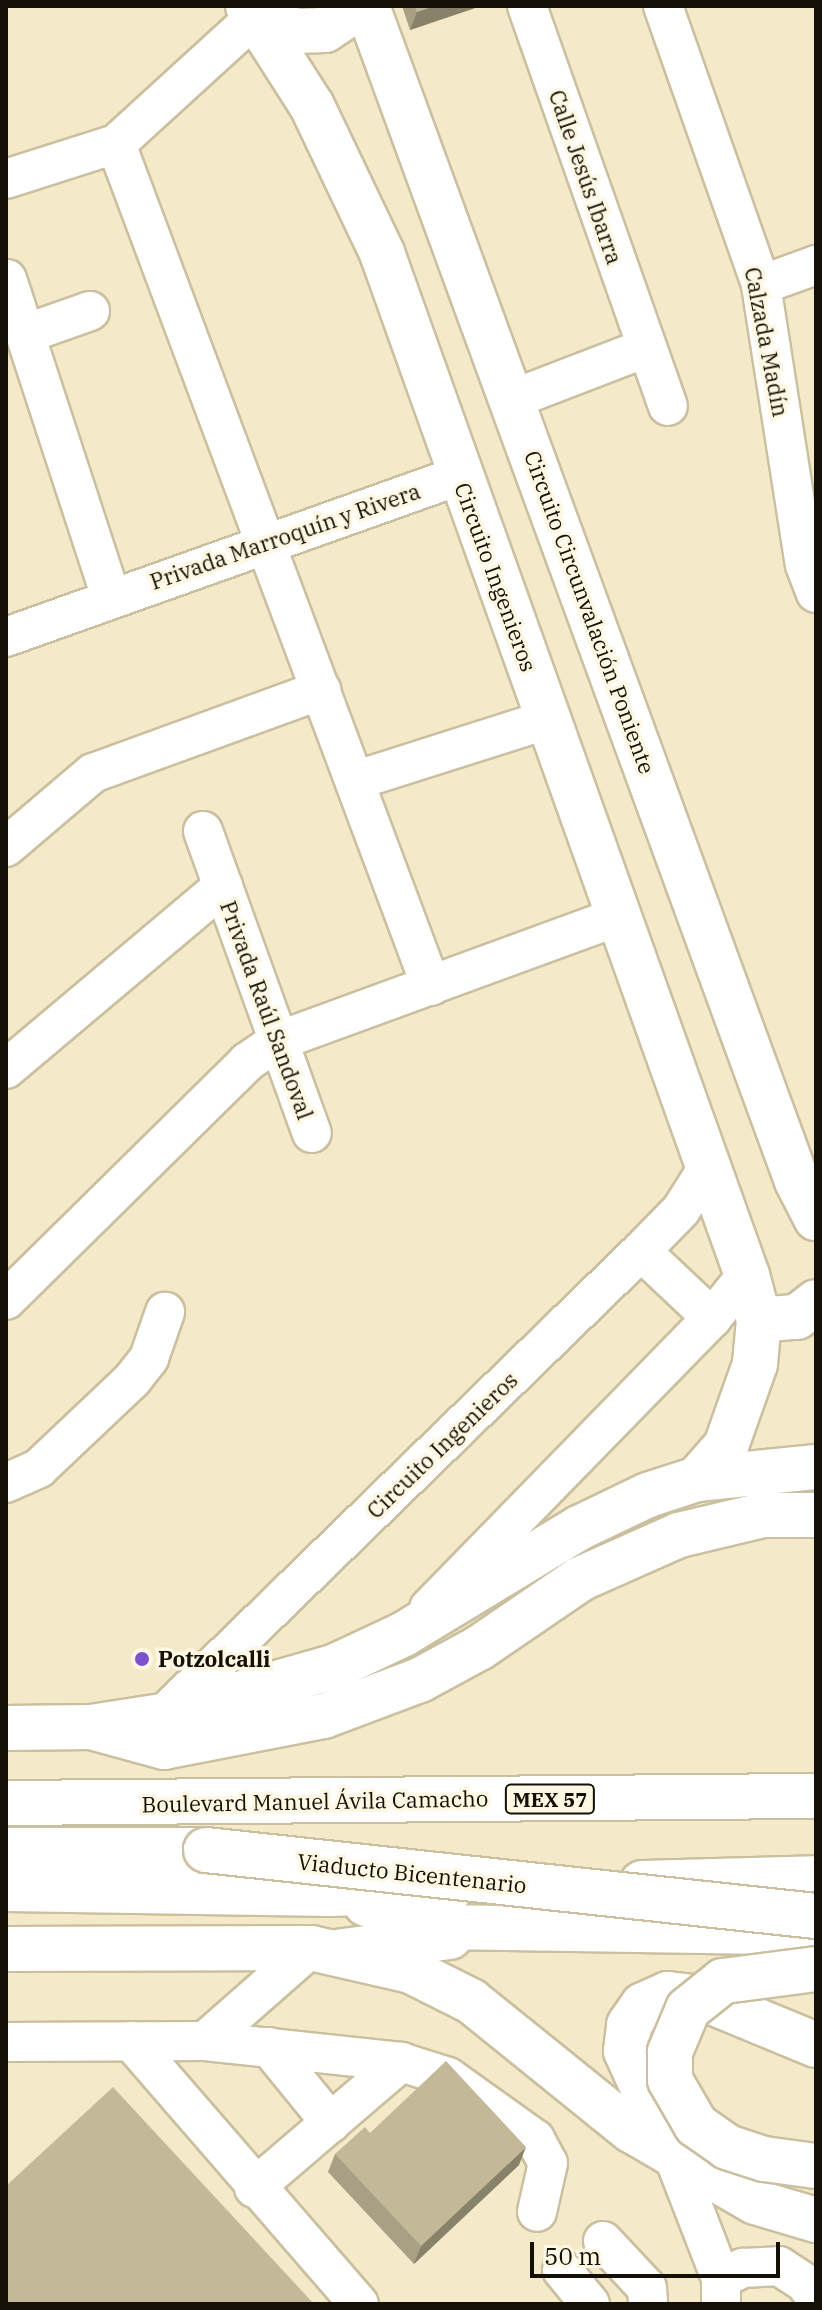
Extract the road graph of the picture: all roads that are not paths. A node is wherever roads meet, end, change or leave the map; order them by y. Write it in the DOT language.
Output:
graph roads {
  1 [pos="350,6"];
  2 [pos="367,6"];
  3 [pos="527,6"];
  4 [pos="663,6"];
  5 [pos="251,11"];
  6 [pos="116,144"];
  7 [pos="6,179"];
  8 [pos="816,265"];
  9 [pos="7,279"];
  10 [pos="761,285"];
  11 [pos="90,311"];
  12 [pos="25,334"];
  13 [pos="646,348"];
  14 [pos="513,399"];
  15 [pos="668,406"];
  16 [pos="459,476"];
  17 [pos="268,541"];
  18 [pos="816,593"];
  19 [pos="111,597"];
  20 [pos="6,637"];
  21 [pos="321,690"];
  22 [pos="549,719"];
  23 [pos="357,780"];
  24 [pos="203,831"];
  25 [pos="6,847"];
  26 [pos="223,886"];
  27 [pos="619,916"];
  28 [pos="431,986"];
  29 [pos="278,1041"];
  30 [pos="6,1069"];
  31 [pos="312,1133"];
  32 [pos="710,1164"];
  33 [pos="816,1218"];
  34 [pos="641,1251"];
  35 [pos="747,1275"];
  36 [pos="6,1300"];
  37 [pos="816,1302"];
  38 [pos="165,1312"];
  39 [pos="712,1318"];
  40 [pos="759,1320"];
  41 [pos="816,1467"];
  42 [pos="697,1479"];
  43 [pos="6,1483"];
  44 [pos="816,1515"];
  45 [pos="404,1634"];
  46 [pos="162,1716"];
  47 [pos="91,1727"];
  48 [pos="6,1728"];
  49 [pos="816,1796"];
  50 [pos="6,1803"];
  51 [pos="6,1850"];
  52 [pos="816,1878"];
  53 [pos="6,1889"];
  54 [pos="330,1894"];
  55 [pos="816,1916"];
  56 [pos="816,1933"];
  57 [pos="816,1943"];
  58 [pos="6,1949"];
  59 [pos="324,1950"];
  60 [pos="816,1969"];
  61 [pos="131,2041"];
  62 [pos="205,2041"];
  63 [pos="6,2042"];
  64 [pos="816,2045"];
  65 [pos="269,2047"];
  66 [pos="401,2062"];
  67 [pos="331,2123"];
  68 [pos="673,2155"];
  69 [pos="816,2166"];
  70 [pos="254,2188"];
  71 [pos="537,2212"];
  72 [pos="816,2220"];
  73 [pos="603,2241"];
  74 [pos="562,2270"];
  75 [pos="721,2292"];
  76 [pos="816,2298"];
  77 [pos="359,2304"];
  78 [pos="590,2304"];
  79 [pos="648,2304"];
  1 -- 5 [label="main road"];
  2 -- 14 [label="main road, Circuito Circunvalación Poniente"];
  3 -- 13 [label="street, Calle Jesús Ibarra"];
  4 -- 10 [label="street, Calzada Madín"];
  5 -- 6 [label="street"];
  5 -- 16 [label="main road, Circuito Ingenieros"];
  6 -- 7 [label="street"];
  6 -- 17 [label="street"];
  8 -- 10 [label="street"];
  9 -- 12 [label="street"];
  10 -- 18 [label="street, Calzada Madín"];
  11 -- 12 [label="street"];
  12 -- 19 [label="street"];
  13 -- 14 [label="street"];
  13 -- 15 [label="street, Calle Jesús Ibarra"];
  14 -- 33 [label="main road, Circuito Circunvalación Poniente"];
  16 -- 17 [label="street, Privada Marroquín y Rivera"];
  16 -- 22 [label="main road, Circuito Ingenieros"];
  17 -- 19 [label="street, Privada Marroquín y Rivera"];
  17 -- 21 [label="street"];
  19 -- 20 [label="street, Privada Marroquín y Rivera"];
  21 -- 23 [label="street"];
  21 -- 25 [label="street"];
  22 -- 23 [label="street"];
  22 -- 27 [label="main road, Circuito Ingenieros"];
  23 -- 28 [label="street"];
  24 -- 26 [label="street, Privada Raúl Sandoval"];
  26 -- 29 [label="street, Privada Raúl Sandoval"];
  26 -- 30 [label="street, Privada Raúl Sandoval"];
  27 -- 28 [label="street"];
  27 -- 32 [label="main road, Circuito Ingenieros"];
  28 -- 29 [label="street"];
  29 -- 31 [label="street, Privada Raúl Sandoval"];
  29 -- 36 [label="street"];
  32 -- 34 [label="street, Circuito Ingenieros"];
  32 -- 35 [label="main road, Circuito Ingenieros"];
  34 -- 39 [label="street"];
  34 -- 46 [label="street, Circuito Ingenieros"];
  35 -- 39 [label="street"];
  35 -- 40 [label="main road, Circuito Ingenieros"];
  37 -- 40 [label="main road"];
  38 -- 43 [label="street"];
  39 -- 45 [label="street"];
  40 -- 42 [label="main road, Circuito Ingenieros"];
  41 -- 42 [label="main road"];
  42 -- 45 [label="main road"];
  44 -- 47 [label="main road"];
  45 -- 46 [label="main road"];
  46 -- 47 [label="main road"];
  47 -- 48 [label="main road"];
  49 -- 50 [label="main road, Boulevard Manuel Ávila Camacho / MEX 57"];
  51 -- 55 [label="main road, Viaducto Bicentenario, bridge"];
  52 -- 54 [label="main road"];
  53 -- 54 [label="main road"];
  54 -- 56 [label="main road"];
  57 -- 59 [label="main road"];
  58 -- 59 [label="main road"];
  59 -- 62 [label="street"];
  59 -- 68 [label="main road"];
  60 -- 69 [label="main road, bridge"];
  61 -- 62 [label="street"];
  61 -- 63 [label="street"];
  61 -- 70 [label="street"];
  62 -- 65 [label="street"];
  64 -- 68 [label="main road"];
  65 -- 66 [label="street"];
  65 -- 67 [label="street"];
  66 -- 67 [label="street"];
  66 -- 71 [label="street"];
  67 -- 70 [label="street"];
  68 -- 72 [label="main road"];
  68 -- 75 [label="street"];
  70 -- 77 [label="street"];
  73 -- 79 [label="street"];
  74 -- 78 [label="street"];
  75 -- 76 [label="street"];
}
